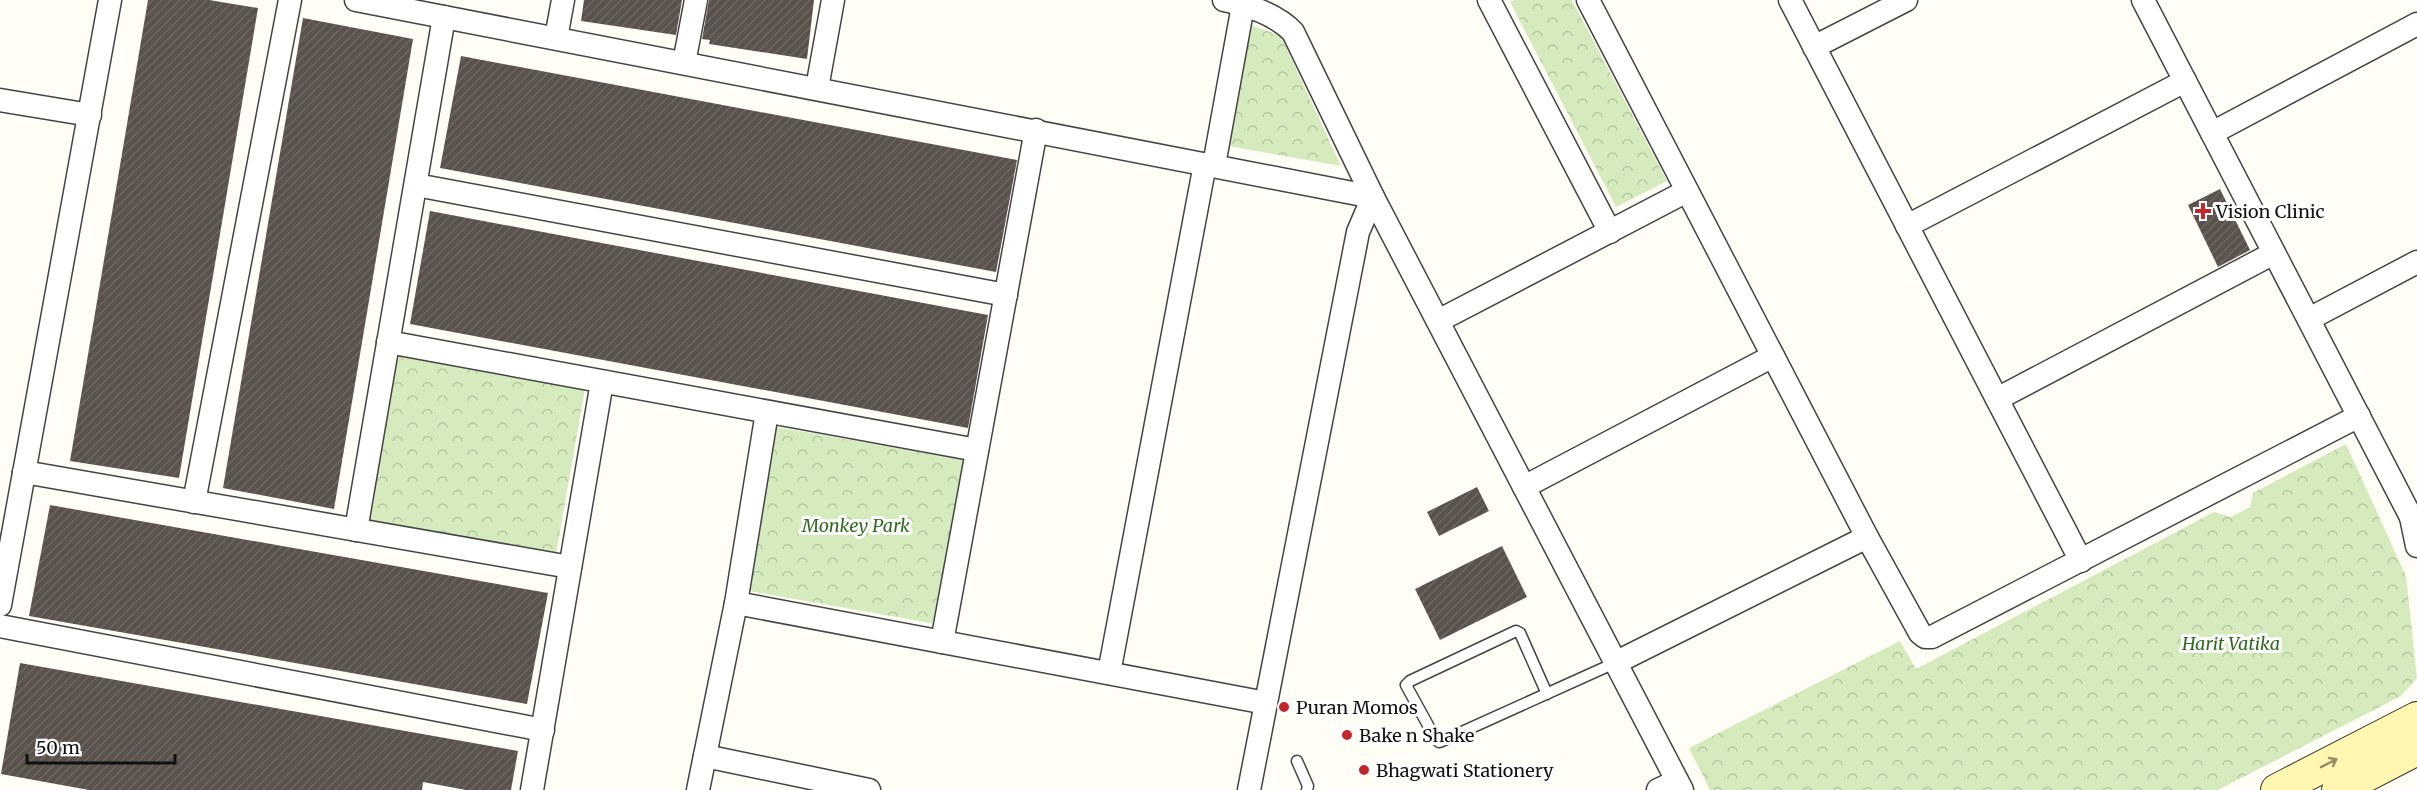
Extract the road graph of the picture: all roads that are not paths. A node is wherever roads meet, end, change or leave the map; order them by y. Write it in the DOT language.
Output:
graph roads {
  1 [pos="111,0"];
  2 [pos="290,0"];
  3 [pos="356,0"];
  4 [pos="563,0"];
  5 [pos="696,0"];
  6 [pos="833,0"];
  7 [pos="1489,0"];
  8 [pos="1588,0"];
  9 [pos="1790,0"];
  10 [pos="1906,0"];
  11 [pos="2143,0"];
  12 [pos="1237,1"];
  13 [pos="444,17"];
  14 [pos="2417,24"];
  15 [pos="556,38"];
  16 [pos="1814,47"];
  17 [pos="684,63"];
  18 [pos="2185,81"];
  19 [pos="817,88"];
  20 [pos="0,100"];
  21 [pos="90,115"];
  22 [pos="1036,130"];
  23 [pos="2212,133"];
  24 [pos="1209,164"];
  25 [pos="416,185"];
  26 [pos="1687,191"];
  27 [pos="1373,196"];
  28 [pos="1907,226"];
  29 [pos="1610,232"];
  30 [pos="2274,253"];
  31 [pos="2417,262"];
  32 [pos="1005,295"];
  33 [pos="2308,319"];
  34 [pos="1438,321"];
  35 [pos="388,342"];
  36 [pos="1773,356"];
  37 [pos="602,381"];
  38 [pos="1997,399"];
  39 [pos="767,412"];
  40 [pos="2358,416"];
  41 [pos="977,450"];
  42 [pos="24,472"];
  43 [pos="1524,487"];
  44 [pos="194,502"];
  45 [pos="2414,520"];
  46 [pos="356,530"];
  47 [pos="1867,537"];
  48 [pos="2417,546"];
  49 [pos="2081,561"];
  50 [pos="570,567"];
  51 [pos="736,603"];
  52 [pos="0,605"];
  53 [pos="0,626"];
  54 [pos="942,642"];
  55 [pos="1617,662"];
  56 [pos="1109,673"];
  57 [pos="1547,694"];
  58 [pos="1266,703"];
  59 [pos="2417,718"];
  60 [pos="543,730"];
  61 [pos="2415,754"];
  62 [pos="705,756"];
  63 [pos="1297,761"];
  64 [pos="1672,787"];
  65 [pos="532,790"];
  66 [pos="698,790"];
  67 [pos="869,790"];
  68 [pos="1249,790"];
  69 [pos="1307,790"];
  70 [pos="2277,790"];
  71 [pos="2338,790"];
  1 -- 21 [label="street"];
  2 -- 44 [label="street"];
  3 -- 13 [label="street"];
  4 -- 15 [label="street"];
  5 -- 17 [label="street"];
  6 -- 19 [label="street"];
  7 -- 29 [label="street"];
  8 -- 26 [label="street"];
  9 -- 16 [label="street"];
  10 -- 16 [label="street"];
  11 -- 18 [label="street"];
  12 -- 24 [label="street"];
  12 -- 27 [label="street"];
  13 -- 15 [label="street"];
  13 -- 25 [label="street"];
  14 -- 23 [label="street"];
  15 -- 17 [label="street"];
  16 -- 28 [label="street"];
  17 -- 19 [label="street"];
  18 -- 23 [label="street"];
  18 -- 28 [label="street"];
  19 -- 22 [label="street"];
  20 -- 21 [label="street"];
  21 -- 42 [label="street"];
  22 -- 24 [label="street"];
  22 -- 32 [label="street"];
  23 -- 30 [label="street"];
  24 -- 27 [label="street"];
  24 -- 56 [label="street"];
  25 -- 32 [label="street"];
  25 -- 35 [label="street"];
  26 -- 29 [label="street"];
  26 -- 36 [label="street"];
  27 -- 34 [label="street"];
  27 -- 58 [label="street"];
  28 -- 38 [label="street"];
  29 -- 34 [label="street"];
  30 -- 33 [label="street"];
  30 -- 38 [label="street"];
  31 -- 33 [label="street"];
  32 -- 41 [label="street"];
  33 -- 40 [label="street"];
  34 -- 43 [label="street"];
  35 -- 37 [label="street"];
  35 -- 46 [label="street"];
  36 -- 43 [label="street"];
  36 -- 47 [label="street"];
  37 -- 39 [label="street"];
  37 -- 50 [label="street"];
  38 -- 49 [label="street"];
  39 -- 41 [label="street"];
  39 -- 51 [label="street"];
  40 -- 45 [label="street"];
  40 -- 49 [label="street"];
  41 -- 54 [label="street"];
  42 -- 44 [label="street"];
  42 -- 52 [label="street"];
  43 -- 55 [label="street"];
  44 -- 46 [label="street"];
  45 -- 48 [label="street"];
  46 -- 50 [label="street"];
  47 -- 49 [label="street"];
  47 -- 55 [label="street"];
  50 -- 60 [label="street"];
  51 -- 54 [label="street"];
  51 -- 62 [label="street"];
  53 -- 60 [label="street"];
  54 -- 56 [label="street"];
  55 -- 57 [label="lane"];
  55 -- 64 [label="street"];
  56 -- 58 [label="street"];
  57 -- 57 [label="lane"];
  58 -- 68 [label="street"];
  70 -- 59 [label="main road, one-way"];
  60 -- 65 [label="street"];
  61 -- 71 [label="main road"];
  62 -- 66 [label="street"];
  62 -- 67 [label="street"];
  63 -- 69 [label="lane"];
}
